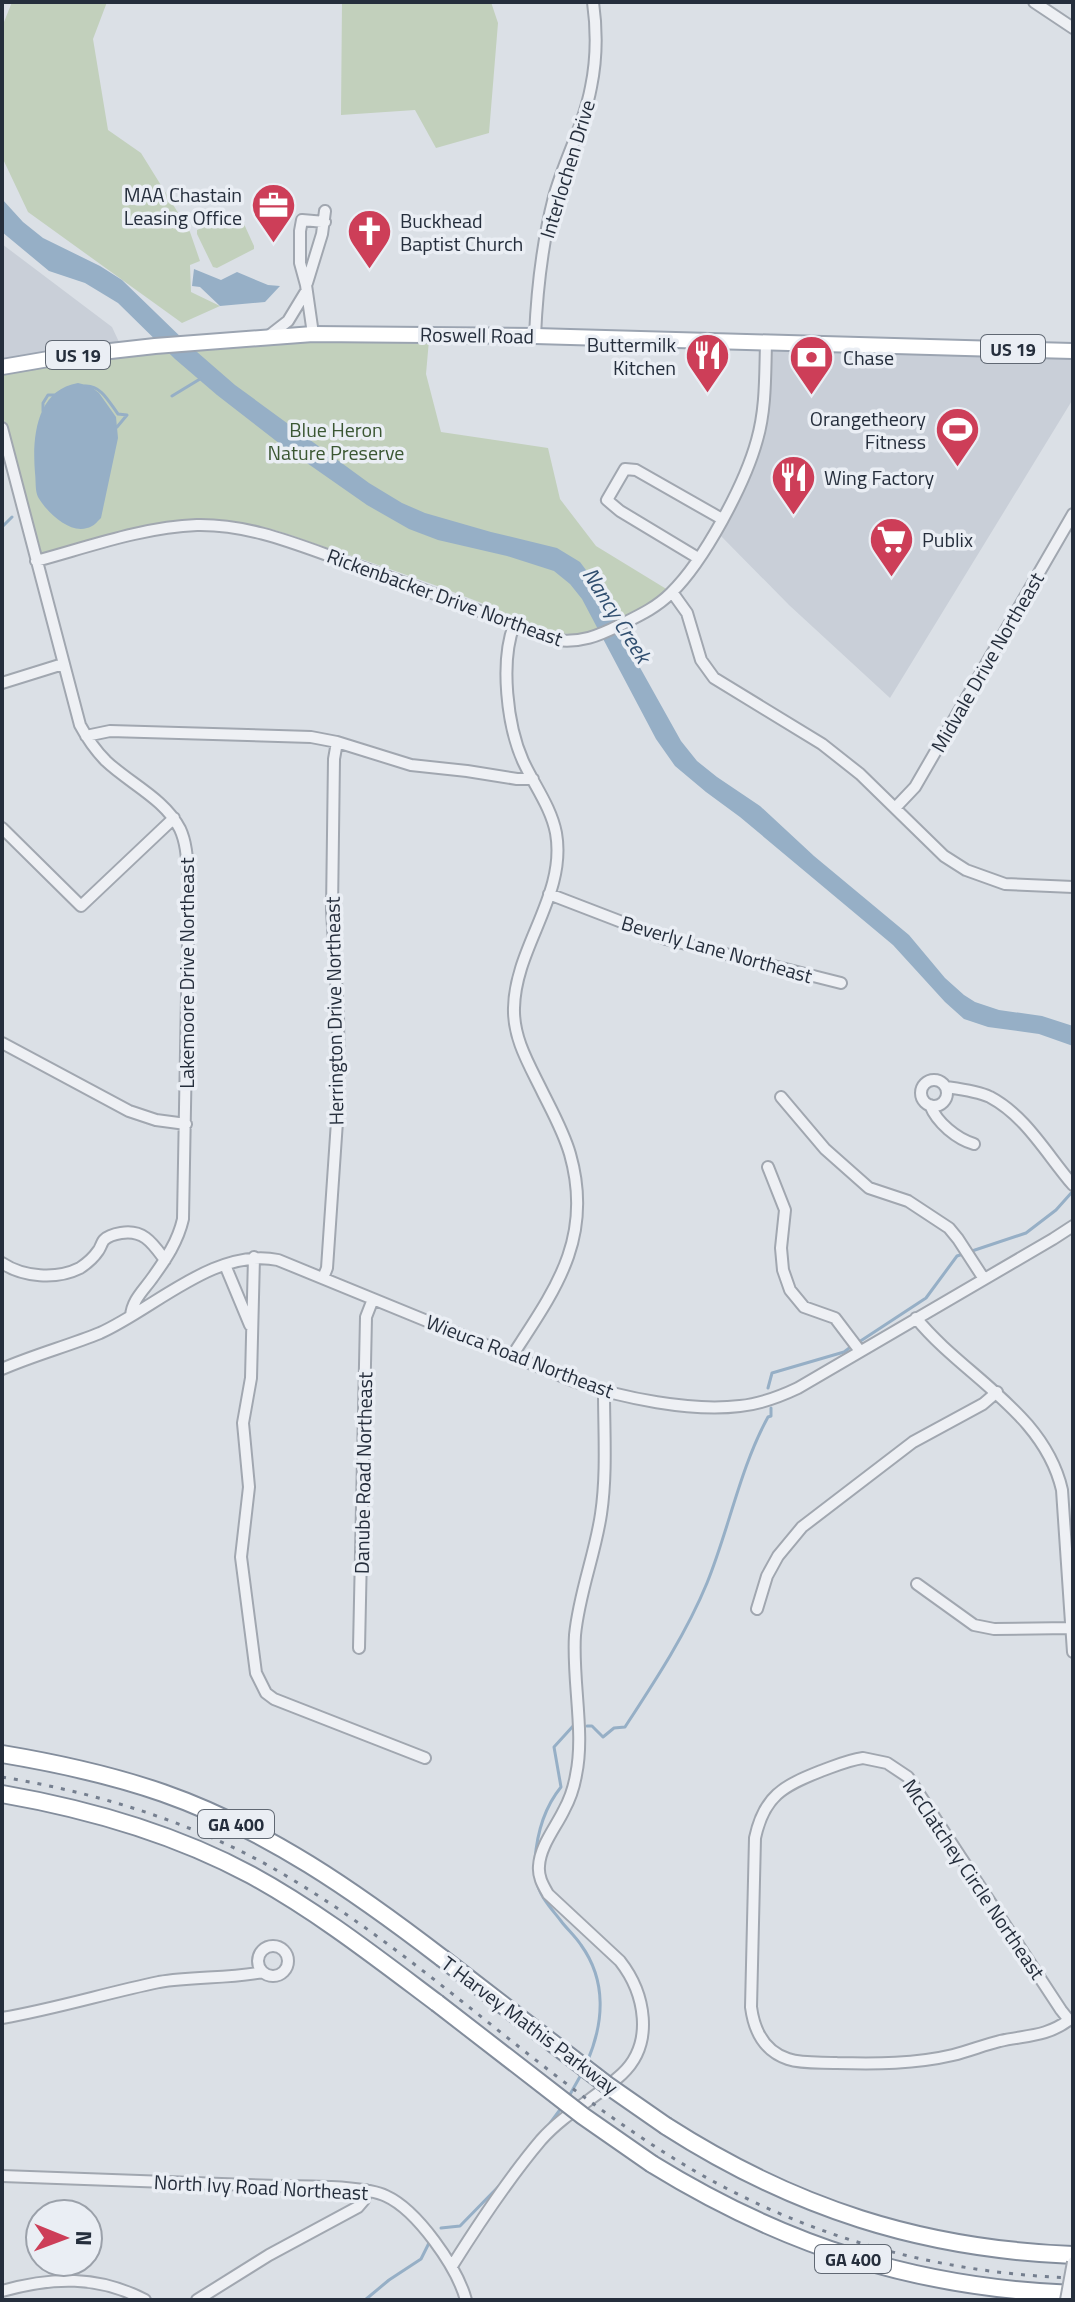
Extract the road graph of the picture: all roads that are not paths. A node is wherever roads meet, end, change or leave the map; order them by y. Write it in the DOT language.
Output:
graph roads {
  1 [pos="593,2"];
  2 [pos="1034,2"];
  3 [pos="1073,28"];
  4 [pos="306,288"];
  5 [pos="313,334"];
  6 [pos="535,336"];
  7 [pos="268,337"];
  8 [pos="766,344"];
  9 [pos="1073,351"];
  10 [pos="2,367"];
  11 [pos="2,428"];
  12 [pos="1073,514"];
  13 [pos="722,519"];
  14 [pos="698,558"];
  15 [pos="36,561"];
  16 [pos="672,592"];
  17 [pos="514,625"];
  18 [pos="63,664"];
  19 [pos="2,683"];
  20 [pos="86,736"];
  21 [pos="337,742"];
  22 [pos="533,779"];
  23 [pos="896,807"];
  24 [pos="174,818"];
  25 [pos="2,828"];
  26 [pos="1073,887"];
  27 [pos="549,894"];
  28 [pos="841,983"];
  29 [pos="2,1043"];
  30 [pos="946,1087"];
  31 [pos="781,1097"];
  32 [pos="930,1105"];
  33 [pos="186,1124"];
  34 [pos="974,1144"];
  35 [pos="768,1167"];
  36 [pos="1073,1185"];
  37 [pos="1073,1226"];
  38 [pos="254,1257"];
  39 [pos="165,1260"];
  40 [pos="2,1263"];
  41 [pos="225,1265"];
  42 [pos="980,1275"];
  43 [pos="323,1278"];
  44 [pos="373,1299"];
  45 [pos="131,1316"];
  46 [pos="916,1318"];
  47 [pos="251,1327"];
  48 [pos="857,1346"];
  49 [pos="512,1356"];
  50 [pos="2,1369"];
  51 [pos="604,1392"];
  52 [pos="997,1392"];
  53 [pos="1069,1533"];
  54 [pos="917,1584"];
  55 [pos="757,1609"];
  56 [pos="1071,1628"];
  57 [pos="359,1648"];
  58 [pos="1073,1652"];
  59 [pos="2,1754"];
  60 [pos="425,1758"];
  61 [pos="2,1794"];
  62 [pos="263,1972"];
  63 [pos="2,2018"];
  64 [pos="1071,2021"];
  65 [pos="2,2176"];
  66 [pos="366,2190"];
  67 [pos="1073,2255"];
  68 [pos="1073,2262"];
  69 [pos="452,2266"];
  70 [pos="2,2291"];
  71 [pos="1073,2294"];
  72 [pos="145,2300"];
  73 [pos="197,2300"];
  74 [pos="466,2300"];
  75 [pos="1066,2300"];
  1 -- 6 [label="street, Interlochen Drive"];
  2 -- 3 [label="street"];
  4 -- 4 [label="street"];
  4 -- 5 [label="street"];
  4 -- 7 [label="street"];
  5 -- 6 [label="main road, Roswell Road / US 19"];
  5 -- 7 [label="main road, Roswell Road / US 19"];
  6 -- 8 [label="main road, Roswell Road / US 19"];
  7 -- 10 [label="main road, Roswell Road / US 19"];
  8 -- 9 [label="main road, Roswell Road / US 19"];
  8 -- 13 [label="street, Rickenbacker Drive Northeast"];
  11 -- 15 [label="street"];
  12 -- 23 [label="street, Midvale Drive Northeast"];
  13 -- 14 [label="street, Rickenbacker Drive Northeast"];
  13 -- 14 [label="street"];
  14 -- 16 [label="street, Rickenbacker Drive Northeast"];
  15 -- 17 [label="street, Rickenbacker Drive Northeast"];
  15 -- 18 [label="street"];
  16 -- 17 [label="street, Rickenbacker Drive Northeast"];
  16 -- 23 [label="street"];
  17 -- 22 [label="street"];
  18 -- 19 [label="street"];
  18 -- 20 [label="street"];
  20 -- 21 [label="street"];
  20 -- 24 [label="street"];
  21 -- 22 [label="street"];
  21 -- 43 [label="street, Herrington Drive Northeast"];
  22 -- 27 [label="street"];
  23 -- 26 [label="street"];
  24 -- 25 [label="street"];
  24 -- 33 [label="street, Lakemoore Drive Northeast"];
  27 -- 28 [label="street, Beverly Lane Northeast"];
  27 -- 49 [label="street"];
  29 -- 33 [label="street"];
  30 -- 32 [label="street"];
  30 -- 32 [label="street"];
  30 -- 36 [label="street"];
  31 -- 42 [label="street"];
  32 -- 34 [label="street"];
  33 -- 39 [label="street, Lakemoore Drive Northeast"];
  35 -- 48 [label="street"];
  37 -- 42 [label="street, Wieuca Road Northeast"];
  38 -- 41 [label="street, Wieuca Road Northeast"];
  38 -- 43 [label="street, Wieuca Road Northeast"];
  38 -- 47 [label="street"];
  39 -- 40 [label="street"];
  39 -- 45 [label="street, Lakemoore Drive Northeast"];
  41 -- 45 [label="street, Wieuca Road Northeast"];
  41 -- 47 [label="street"];
  42 -- 46 [label="street, Wieuca Road Northeast"];
  43 -- 44 [label="street, Wieuca Road Northeast"];
  44 -- 49 [label="street, Wieuca Road Northeast"];
  44 -- 57 [label="street, Danube Road Northeast"];
  45 -- 50 [label="street, Wieuca Road Northeast"];
  46 -- 48 [label="street, Wieuca Road Northeast"];
  46 -- 52 [label="street"];
  47 -- 60 [label="street"];
  48 -- 51 [label="street, Wieuca Road Northeast"];
  49 -- 51 [label="street, Wieuca Road Northeast"];
  51 -- 69 [label="street"];
  52 -- 53 [label="street"];
  52 -- 55 [label="street"];
  53 -- 56 [label="street"];
  54 -- 56 [label="street"];
  56 -- 58 [label="street"];
  59 -- 67 [label="highway, T Harvey Mathis Parkway / GA 400, bridge"];
  61 -- 71 [label="highway, T Harvey Mathis Parkway / GA 400, bridge"];
  62 -- 63 [label="street"];
  64 -- 64 [label="street, McClatchey Circle Northeast"];
  65 -- 66 [label="street, North Ivy Road Northeast"];
  66 -- 69 [label="street, North Ivy Road Northeast"];
  66 -- 73 [label="street"];
  68 -- 75 [label="street, bridge"];
  69 -- 74 [label="street, North Ivy Road Northeast"];
  70 -- 72 [label="street"];
}
